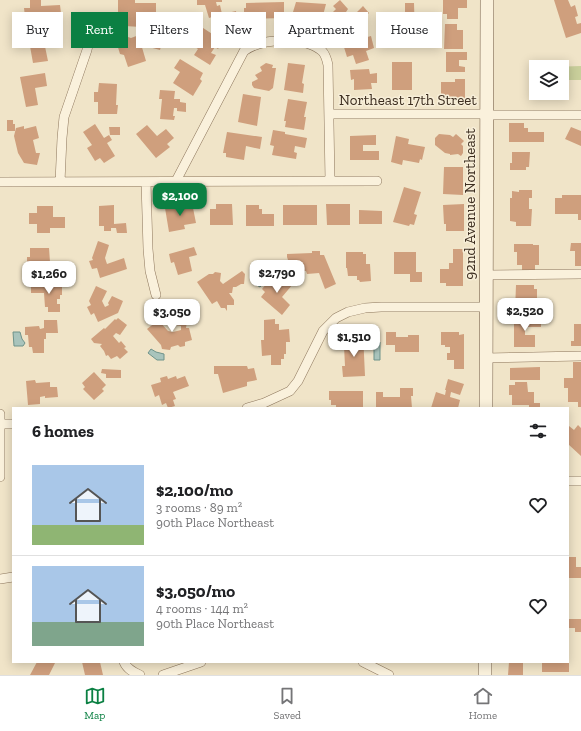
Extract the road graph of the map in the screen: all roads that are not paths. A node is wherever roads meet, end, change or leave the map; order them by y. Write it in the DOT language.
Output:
graph roads {
  1 [pos="487,0"];
  2 [pos="87,48"];
  3 [pos="329,114"];
  4 [pos="486,114"];
  5 [pos="581,115"];
  6 [pos="176,181"];
  7 [pos="330,181"];
  8 [pos="377,181"];
  9 [pos="0,182"];
  10 [pos="60,182"];
  11 [pos="146,182"];
  12 [pos="581,274"];
  13 [pos="486,275"];
  14 [pos="156,295"];
  15 [pos="486,307"];
  16 [pos="581,356"];
  17 [pos="486,358"];
  18 [pos="267,405"];
  19 [pos="254,407"];
  20 [pos="486,407"];
  21 [pos="0,414"];
  22 [pos="0,424"];
  23 [pos="12,424"];
  24 [pos="0,477"];
  25 [pos="569,481"];
  26 [pos="581,481"];
  27 [pos="12,577"];
  28 [pos="0,579"];
  29 [pos="125,663"];
  30 [pos="198,663"];
  31 [pos="365,663"];
  32 [pos="485,663"];
  33 [pos="140,675"];
  34 [pos="163,675"];
  35 [pos="389,675"];
  36 [pos="485,675"];
  1 -- 4 [label="main road, 92nd Avenue Northeast"];
  2 -- 10 [label="street"];
  3 -- 4 [label="street, Northeast 17th Street"];
  3 -- 6 [label="street"];
  3 -- 7 [label="street"];
  4 -- 5 [label="street, Northeast 17th Street"];
  4 -- 13 [label="main road, 92nd Avenue Northeast"];
  6 -- 7 [label="street"];
  6 -- 11 [label="street"];
  7 -- 8 [label="street"];
  9 -- 10 [label="street"];
  10 -- 11 [label="street"];
  11 -- 14 [label="street"];
  12 -- 13 [label="street"];
  13 -- 15 [label="main road, 92nd Avenue Northeast"];
  15 -- 17 [label="main road, 92nd Avenue Northeast"];
  15 -- 18 [label="street"];
  16 -- 17 [label="street"];
  17 -- 20 [label="main road, 92nd Avenue Northeast"];
  18 -- 19 [label="street"];
  21 -- 22 [label="street"];
  22 -- 23 [label="street"];
  22 -- 24 [label="street"];
  25 -- 26 [label="street"];
  27 -- 28 [label="street"];
  29 -- 33 [label="street"];
  30 -- 34 [label="street"];
  31 -- 35 [label="street"];
  32 -- 36 [label="main road"];
}
